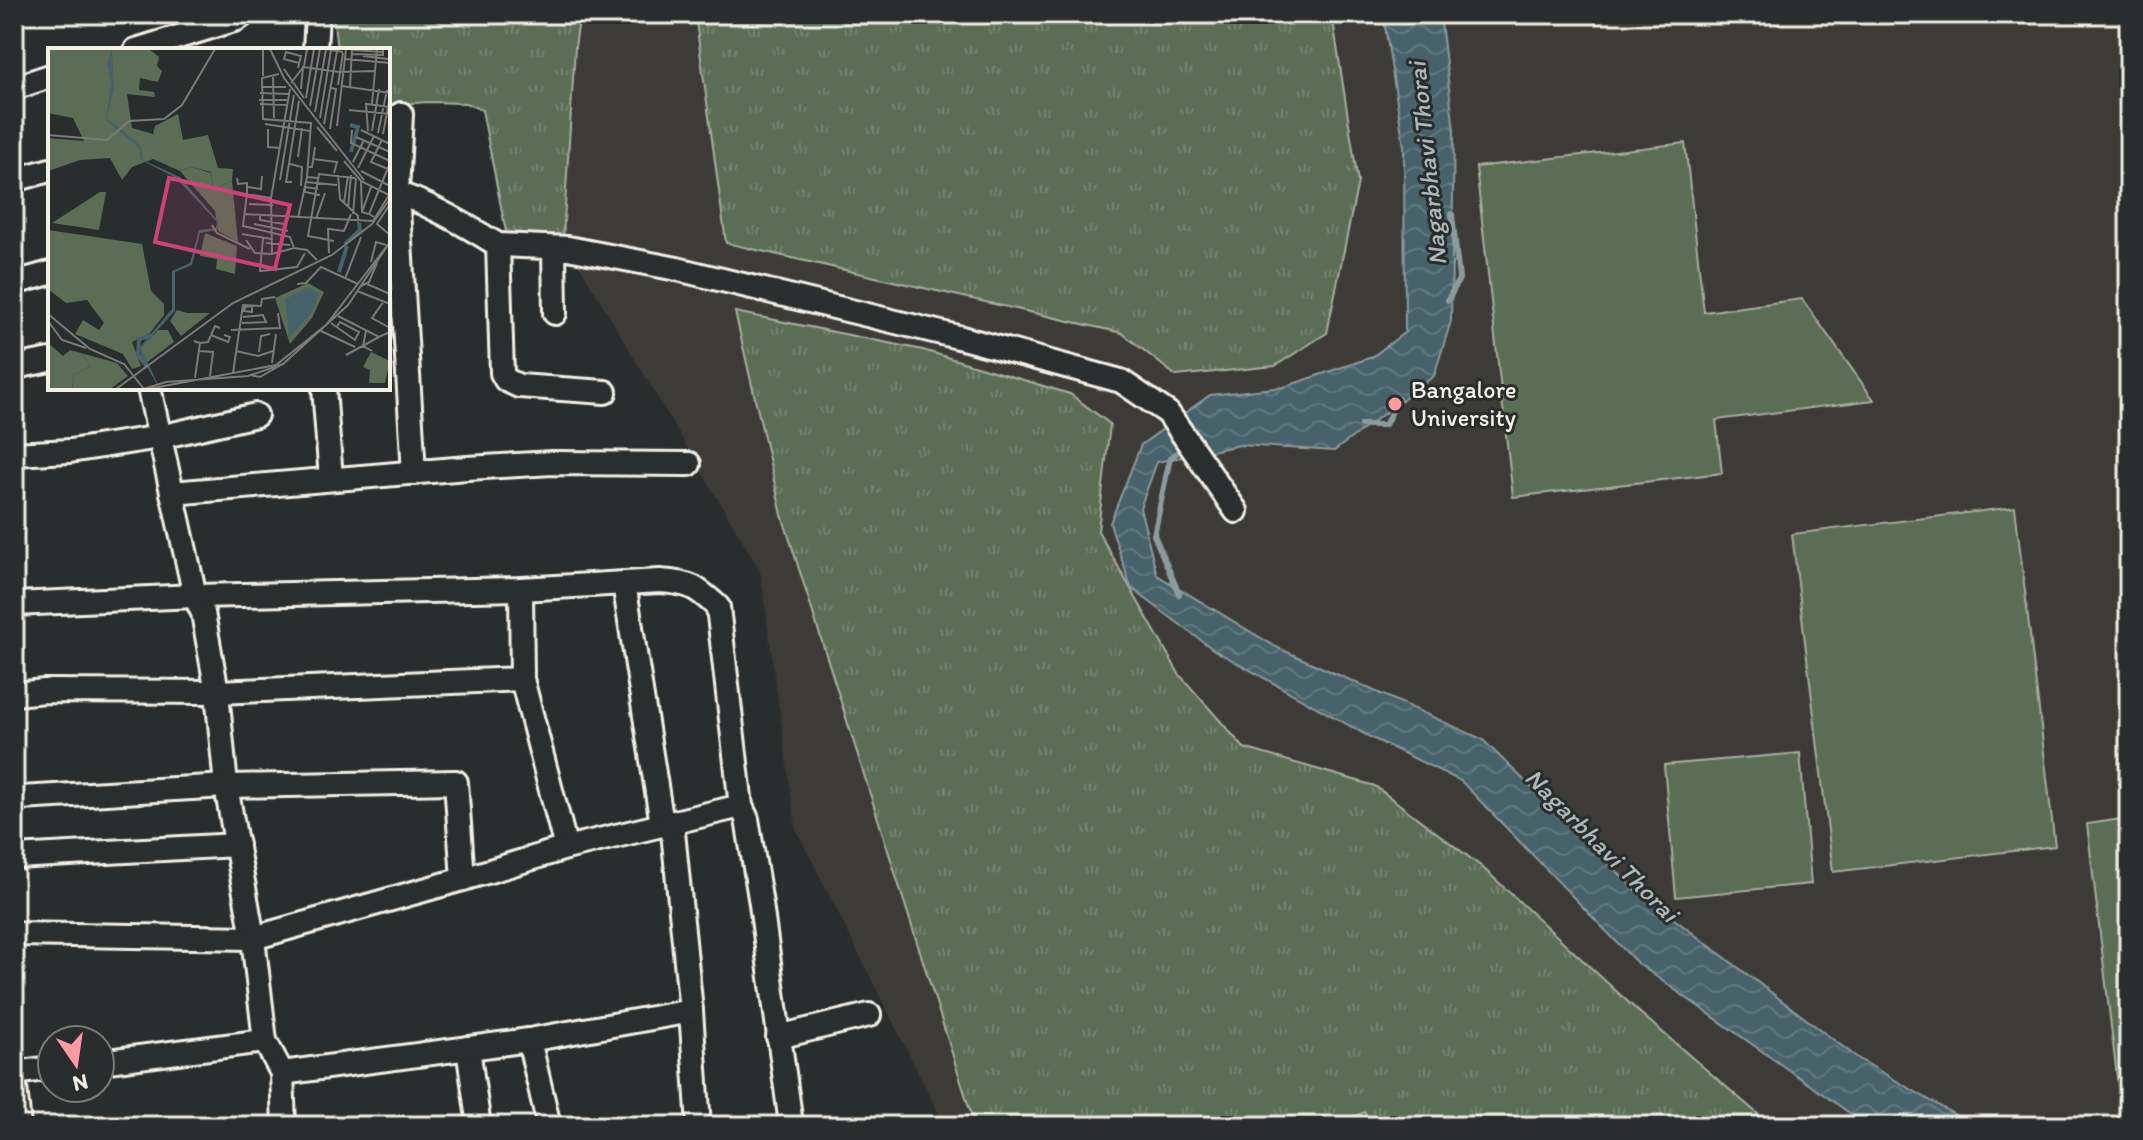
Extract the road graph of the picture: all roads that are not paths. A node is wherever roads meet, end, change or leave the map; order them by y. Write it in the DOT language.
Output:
graph roads {
  1 [pos="244,14"];
  2 [pos="317,14"];
  3 [pos="143,48"];
  4 [pos="315,48"];
  5 [pos="48,77"];
  6 [pos="14,88"];
  7 [pos="401,114"];
  8 [pos="48,171"];
  9 [pos="14,180"];
  10 [pos="392,193"];
  11 [pos="498,245"];
  12 [pos="554,248"];
  13 [pos="48,274"];
  14 [pos="14,283"];
  15 [pos="555,313"];
  16 [pos="48,360"];
  17 [pos="20,366"];
  18 [pos="149,390"];
  19 [pos="324,390"];
  20 [pos="605,392"];
  21 [pos="256,415"];
  22 [pos="160,437"];
  23 [pos="14,454"];
  24 [pos="689,464"];
  25 [pos="414,473"];
  26 [pos="331,479"];
  27 [pos="172,493"];
  28 [pos="1236,511"];
  29 [pos="624,583"];
  30 [pos="521,589"];
  31 [pos="195,596"];
  32 [pos="14,604"];
  33 [pos="522,679"];
  34 [pos="217,692"];
  35 [pos="14,694"];
  36 [pos="226,786"];
  37 [pos="21,798"];
  38 [pos="741,806"];
  39 [pos="667,823"];
  40 [pos="237,845"];
  41 [pos="566,848"];
  42 [pos="15,857"];
  43 [pos="463,879"];
  44 [pos="14,934"];
  45 [pos="253,938"];
  46 [pos="691,1011"];
  47 [pos="869,1015"];
  48 [pos="778,1037"];
  49 [pos="529,1040"];
  50 [pos="265,1041"];
  51 [pos="468,1048"];
  52 [pos="116,1060"];
  53 [pos="36,1071"];
  54 [pos="282,1073"];
  55 [pos="14,1075"];
  56 [pos="19,1126"];
  57 [pos="284,1126"];
  58 [pos="479,1126"];
  59 [pos="549,1126"];
  60 [pos="699,1126"];
  61 [pos="788,1126"];
  1 -- 3 [label="street"];
  2 -- 4 [label="street"];
  5 -- 6 [label="street"];
  7 -- 10 [label="street"];
  8 -- 9 [label="street"];
  10 -- 11 [label="street"];
  10 -- 25 [label="street"];
  11 -- 12 [label="street"];
  11 -- 20 [label="street"];
  12 -- 15 [label="street"];
  12 -- 28 [label="street"];
  13 -- 14 [label="street"];
  16 -- 17 [label="street"];
  18 -- 22 [label="street"];
  19 -- 26 [label="street"];
  21 -- 22 [label="street"];
  22 -- 23 [label="street"];
  22 -- 27 [label="street"];
  24 -- 25 [label="street"];
  25 -- 26 [label="street"];
  26 -- 27 [label="street"];
  27 -- 31 [label="street"];
  29 -- 30 [label="street"];
  29 -- 38 [label="street"];
  29 -- 39 [label="street"];
  30 -- 31 [label="street"];
  30 -- 33 [label="street"];
  31 -- 32 [label="street"];
  31 -- 34 [label="street"];
  33 -- 34 [label="street"];
  33 -- 41 [label="street"];
  34 -- 35 [label="street"];
  34 -- 36 [label="street"];
  36 -- 37 [label="street"];
  36 -- 40 [label="street"];
  36 -- 43 [label="street"];
  38 -- 39 [label="street"];
  38 -- 48 [label="street"];
  39 -- 41 [label="street"];
  39 -- 46 [label="street"];
  40 -- 42 [label="street"];
  40 -- 45 [label="street"];
  41 -- 43 [label="street"];
  43 -- 45 [label="street"];
  44 -- 45 [label="street"];
  45 -- 50 [label="street"];
  46 -- 49 [label="street"];
  46 -- 60 [label="street"];
  47 -- 48 [label="street"];
  48 -- 61 [label="street"];
  49 -- 51 [label="street"];
  49 -- 59 [label="street"];
  50 -- 52 [label="street"];
  50 -- 54 [label="street"];
  51 -- 54 [label="street"];
  51 -- 58 [label="street"];
  53 -- 55 [label="street"];
  54 -- 57 [label="street"];
  55 -- 56 [label="street"];
}
